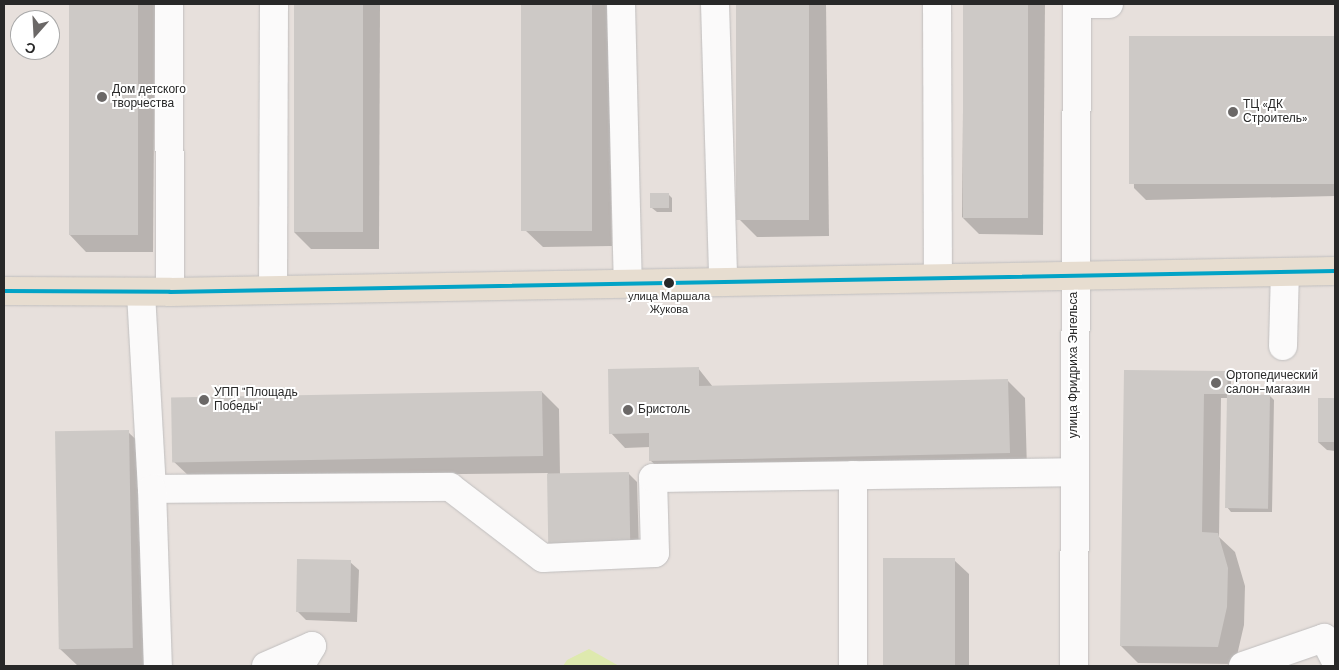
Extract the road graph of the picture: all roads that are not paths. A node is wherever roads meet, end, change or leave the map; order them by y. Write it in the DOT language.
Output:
graph roads {
  1 [pos="169,4"];
  2 [pos="274,4"];
  3 [pos="621,4"];
  4 [pos="715,4"];
  5 [pos="937,4"];
  6 [pos="1077,4"];
  7 [pos="1109,4"];
  8 [pos="1335,271"];
  9 [pos="1285,272"];
  10 [pos="1074,275"];
  11 [pos="938,277"];
  12 [pos="723,281"];
  13 [pos="628,282"];
  14 [pos="273,290"];
  15 [pos="4,291"];
  16 [pos="170,292"];
  17 [pos="141,293"];
  18 [pos="1283,346"];
  19 [pos="1074,472"];
  20 [pos="853,475"];
  21 [pos="152,489"];
  22 [pos="1335,660"];
  23 [pos="158,666"];
  24 [pos="266,666"];
  25 [pos="300,666"];
  26 [pos="853,666"];
  27 [pos="1074,666"];
  28 [pos="1243,666"];
  1 -- 16 [label="street"];
  2 -- 14 [label="street"];
  3 -- 13 [label="street"];
  4 -- 12 [label="street"];
  5 -- 11 [label="street"];
  6 -- 7 [label="street"];
  6 -- 10 [label="street, улица Фридриха Энгельса"];
  8 -- 9 [label="main road"];
  9 -- 10 [label="main road"];
  9 -- 18 [label="street"];
  10 -- 11 [label="main road"];
  10 -- 19 [label="street, улица Фридриха Энгельса"];
  11 -- 12 [label="main road"];
  12 -- 13 [label="main road"];
  13 -- 14 [label="main road"];
  14 -- 16 [label="main road"];
  15 -- 17 [label="main road"];
  16 -- 17 [label="main road"];
  17 -- 21 [label="street"];
  19 -- 20 [label="street"];
  19 -- 27 [label="street, улица Фридриха Энгельса"];
  20 -- 21 [label="street"];
  20 -- 26 [label="street"];
  21 -- 23 [label="street"];
  22 -- 28 [label="street"];
  24 -- 25 [label="street"];
}
